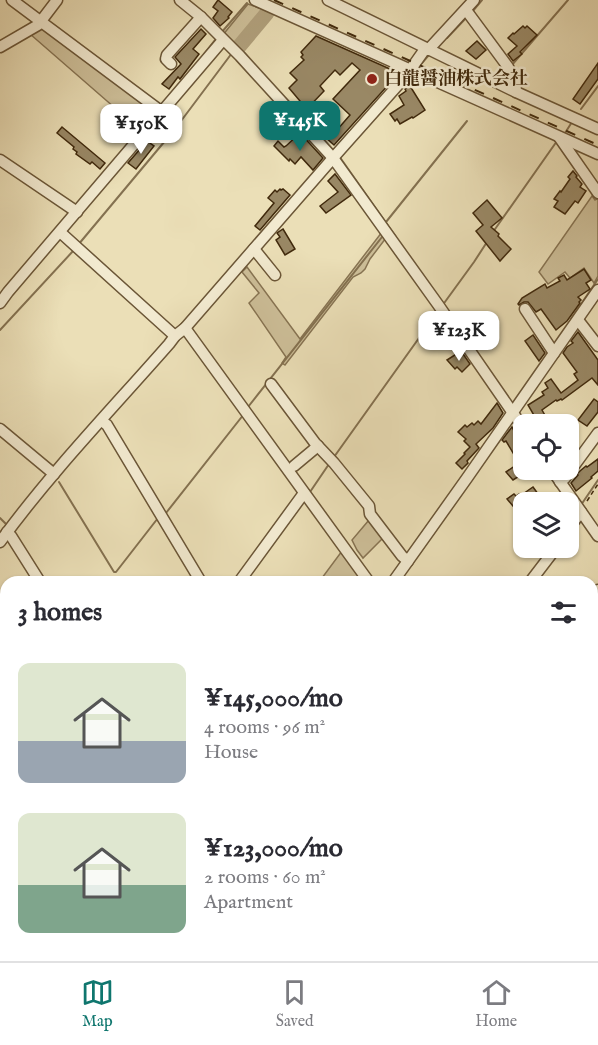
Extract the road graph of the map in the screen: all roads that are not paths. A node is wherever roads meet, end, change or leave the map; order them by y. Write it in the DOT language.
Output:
graph roads {
  1 [pos="12,0"];
  2 [pos="57,0"];
  3 [pos="180,0"];
  4 [pos="328,0"];
  5 [pos="474,0"];
  6 [pos="260,1"];
  7 [pos="468,12"];
  8 [pos="201,17"];
  9 [pos="39,22"];
  10 [pos="223,40"];
  11 [pos="0,47"];
  12 [pos="426,49"];
  13 [pos="171,64"];
  14 [pos="412,67"];
  15 [pos="516,92"];
  16 [pos="159,111"];
  17 [pos="598,129"];
  18 [pos="558,136"];
  19 [pos="598,154"];
  20 [pos="333,158"];
  21 [pos="0,160"];
  22 [pos="598,194"];
  23 [pos="75,211"];
  24 [pos="60,232"];
  25 [pos="256,250"];
  26 [pos="275,275"];
  27 [pos="598,291"];
  28 [pos="0,303"];
  29 [pos="525,309"];
  30 [pos="578,320"];
  31 [pos="185,328"];
  32 [pos="174,338"];
  33 [pos="598,346"];
  34 [pos="552,350"];
  35 [pos="271,384"];
  36 [pos="512,413"];
  37 [pos="104,423"];
  38 [pos="0,429"];
  39 [pos="598,433"];
  40 [pos="318,446"];
  41 [pos="579,459"];
  42 [pos="294,466"];
  43 [pos="53,476"];
  44 [pos="563,480"];
  45 [pos="304,493"];
  46 [pos="581,509"];
  47 [pos="579,512"];
  48 [pos="8,533"];
  49 [pos="598,536"];
  50 [pos="548,558"];
  51 [pos="405,559"];
  52 [pos="36,576"];
  53 [pos="197,576"];
  54 [pos="243,576"];
  55 [pos="365,576"];
  56 [pos="396,576"];
  57 [pos="535,576"];
  1 -- 9 [label="street"];
  2 -- 9 [label="street"];
  3 -- 8 [label="street"];
  4 -- 12 [label="street"];
  5 -- 7 [label="street"];
  6 -- 14 [label="street"];
  7 -- 12 [label="street"];
  7 -- 15 [label="street"];
  8 -- 10 [label="street"];
  8 -- 13 [label="street"];
  9 -- 11 [label="street"];
  9 -- 16 [label="street"];
  10 -- 16 [label="street"];
  10 -- 20 [label="street"];
  12 -- 14 [label="street"];
  12 -- 15 [label="street"];
  14 -- 18 [label="street"];
  14 -- 20 [label="street"];
  15 -- 17 [label="street"];
  16 -- 23 [label="street"];
  18 -- 19 [label="street"];
  18 -- 22 [label="street"];
  20 -- 25 [label="street"];
  20 -- 36 [label="street"];
  21 -- 23 [label="street"];
  23 -- 24 [label="street"];
  24 -- 28 [label="street"];
  24 -- 32 [label="street"];
  25 -- 26 [label="street"];
  25 -- 31 [label="street"];
  27 -- 30 [label="street"];
  29 -- 34 [label="street"];
  30 -- 33 [label="street"];
  30 -- 34 [label="street"];
  31 -- 32 [label="street"];
  31 -- 45 [label="street"];
  32 -- 37 [label="street"];
  34 -- 36 [label="street"];
  35 -- 40 [label="street"];
  36 -- 51 [label="street"];
  37 -- 43 [label="street"];
  37 -- 53 [label="street"];
  38 -- 43 [label="street"];
  39 -- 41 [label="street"];
  40 -- 42 [label="street"];
  40 -- 51 [label="street"];
  43 -- 48 [label="street"];
  44 -- 46 [label="street"];
  45 -- 54 [label="street"];
  45 -- 55 [label="street"];
  46 -- 47 [label="street"];
  46 -- 49 [label="street"];
  48 -- 52 [label="street"];
  50 -- 57 [label="street"];
  51 -- 56 [label="street"];
}
